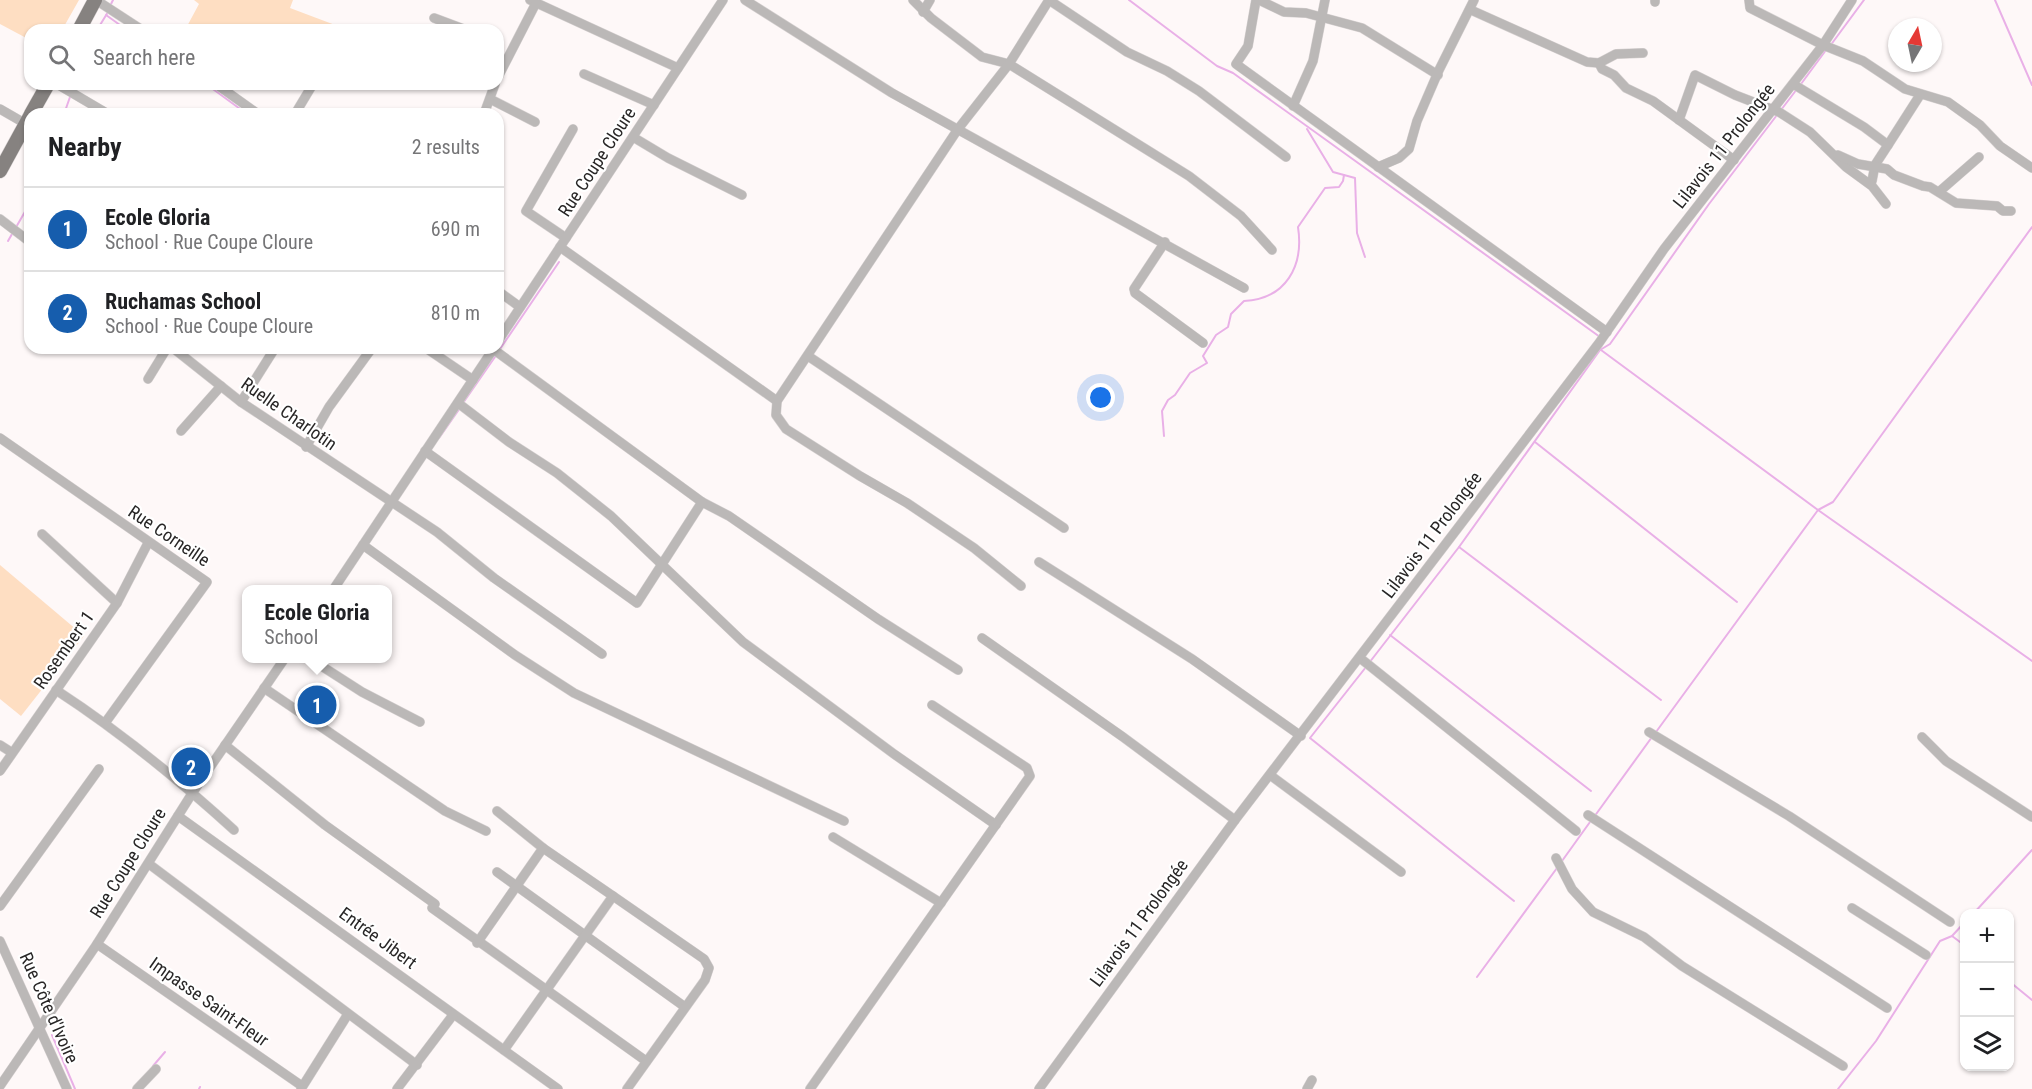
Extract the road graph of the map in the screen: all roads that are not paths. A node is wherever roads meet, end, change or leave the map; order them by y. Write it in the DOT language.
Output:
graph roads {
  1 [pos="96,0"];
  2 [pos="723,0"];
  3 [pos="745,0"];
  4 [pos="913,0"];
  5 [pos="930,0"];
  6 [pos="1049,0"];
  7 [pos="1258,0"];
  8 [pos="1325,0"];
  9 [pos="1474,0"];
  10 [pos="1749,0"];
  11 [pos="1852,0"];
  12 [pos="533,2"];
  13 [pos="1471,10"];
  14 [pos="923,12"];
  15 [pos="434,18"];
  16 [pos="1322,18"];
  17 [pos="82,24"];
  18 [pos="133,24"];
  19 [pos="450,24"];
  20 [pos="1823,45"];
  21 [pos="1643,53"];
  22 [pos="504,54"];
  23 [pos="509,56"];
  24 [pos="1599,63"];
  25 [pos="1009,64"];
  26 [pos="504,66"];
  27 [pos="678,68"];
  28 [pos="584,74"];
  29 [pos="1438,75"];
  30 [pos="1793,84"];
  31 [pos="45,90"];
  32 [pos="67,90"];
  33 [pos="224,90"];
  34 [pos="309,90"];
  35 [pos="493,90"];
  36 [pos="1920,94"];
  37 [pos="490,99"];
  38 [pos="654,105"];
  39 [pos="1293,105"];
  40 [pos="35,108"];
  41 [pos="98,108"];
  42 [pos="249,108"];
  43 [pos="299,108"];
  44 [pos="486,108"];
  45 [pos="0,109"];
  46 [pos="1773,110"];
  47 [pos="24,116"];
  48 [pos="1679,120"];
  49 [pos="535,122"];
  50 [pos="24,127"];
  51 [pos="573,129"];
  52 [pos="958,129"];
  53 [pos="633,136"];
  54 [pos="1888,145"];
  55 [pos="1830,152"];
  56 [pos="1286,157"];
  57 [pos="1979,157"];
  58 [pos="1734,160"];
  59 [pos="1378,167"];
  60 [pos="1874,167"];
  61 [pos="2032,168"];
  62 [pos="0,171"];
  63 [pos="1869,183"];
  64 [pos="1940,191"];
  65 [pos="742,195"];
  66 [pos="1886,204"];
  67 [pos="2011,211"];
  68 [pos="4,222"];
  69 [pos="24,237"];
  70 [pos="1165,242"];
  71 [pos="563,243"];
  72 [pos="1272,250"];
  73 [pos="1244,288"];
  74 [pos="504,295"];
  75 [pos="520,307"];
  76 [pos="504,332"];
  77 [pos="1607,332"];
  78 [pos="1203,343"];
  79 [pos="504,353"];
  80 [pos="163,354"];
  81 [pos="181,354"];
  82 [pos="271,354"];
  83 [pos="368,354"];
  84 [pos="435,354"];
  85 [pos="490,354"];
  86 [pos="808,356"];
  87 [pos="148,379"];
  88 [pos="473,380"];
  89 [pos="221,386"];
  90 [pos="777,401"];
  91 [pos="241,402"];
  92 [pos="458,403"];
  93 [pos="181,431"];
  94 [pos="0,438"];
  95 [pos="306,447"];
  96 [pos="425,451"];
  97 [pos="390,502"];
  98 [pos="702,502"];
  99 [pos="1064,528"];
  100 [pos="42,534"];
  101 [pos="148,543"];
  102 [pos="363,545"];
  103 [pos="661,562"];
  104 [pos="1039,562"];
  105 [pos="336,585"];
  106 [pos="1021,586"];
  107 [pos="117,603"];
  108 [pos="982,638"];
  109 [pos="602,654"];
  110 [pos="1360,658"];
  111 [pos="282,663"];
  112 [pos="317,663"];
  113 [pos="957,670"];
  114 [pos="264,688"];
  115 [pos="56,690"];
  116 [pos="932,705"];
  117 [pos="420,722"];
  118 [pos="105,723"];
  119 [pos="1649,732"];
  120 [pos="1300,736"];
  121 [pos="1922,737"];
  122 [pos="0,745"];
  123 [pos="225,746"];
  124 [pos="11,752"];
  125 [pos="99,769"];
  126 [pos="0,771"];
  127 [pos="1270,775"];
  128 [pos="193,792"];
  129 [pos="497,811"];
  130 [pos="1588,815"];
  131 [pos="178,816"];
  132 [pos="2032,817"];
  133 [pos="1235,820"];
  134 [pos="844,821"];
  135 [pos="996,825"];
  136 [pos="234,830"];
  137 [pos="486,831"];
  138 [pos="1576,831"];
  139 [pos="832,837"];
  140 [pos="543,848"];
  141 [pos="1556,858"];
  142 [pos="149,864"];
  143 [pos="1401,872"];
  144 [pos="497,873"];
  145 [pos="517,887"];
  146 [pos="613,896"];
  147 [pos="941,903"];
  148 [pos="0,906"];
  149 [pos="1852,908"];
  150 [pos="1950,922"];
  151 [pos="584,936"];
  152 [pos="477,943"];
  153 [pos="1,944"];
  154 [pos="97,944"];
  155 [pos="1926,955"];
  156 [pos="546,990"];
  157 [pos="685,1008"];
  158 [pos="1887,1008"];
  159 [pos="348,1014"];
  160 [pos="453,1015"];
  161 [pos="39,1026"];
  162 [pos="504,1050"];
  163 [pos="646,1061"];
  164 [pos="417,1065"];
  165 [pos="1844,1066"];
  166 [pos="156,1069"];
  167 [pos="0,1086"];
  168 [pos="302,1088"];
  169 [pos="67,1089"];
  170 [pos="137,1089"];
  171 [pos="397,1089"];
  172 [pos="558,1089"];
  173 [pos="627,1089"];
  174 [pos="810,1089"];
  175 [pos="1038,1089"];
  1 -- 17 [label="main road"];
  1 -- 18 [label="street"];
  2 -- 27 [label="street, Rue Coupe Cloure"];
  3 -- 52 [label="street"];
  4 -- 14 [label="street"];
  5 -- 14 [label="street"];
  6 -- 25 [label="street"];
  6 -- 56 [label="street"];
  7 -- 16 [label="street"];
  7 -- 39 [label="street"];
  8 -- 16 [label="street"];
  9 -- 13 [label="street"];
  10 -- 20 [label="street"];
  11 -- 20 [label="street, Lilavois 11 Prolongée"];
  12 -- 23 [label="street"];
  12 -- 27 [label="street"];
  13 -- 24 [label="street"];
  13 -- 29 [label="street"];
  14 -- 25 [label="street"];
  15 -- 19 [label="street"];
  16 -- 29 [label="street"];
  16 -- 39 [label="street"];
  20 -- 30 [label="street, Lilavois 11 Prolongée"];
  20 -- 36 [label="street"];
  21 -- 24 [label="street"];
  22 -- 23 [label="street"];
  23 -- 26 [label="street"];
  24 -- 48 [label="street"];
  25 -- 52 [label="street"];
  25 -- 72 [label="street"];
  27 -- 38 [label="street, Rue Coupe Cloure"];
  28 -- 38 [label="street"];
  29 -- 59 [label="street"];
  30 -- 46 [label="street, Lilavois 11 Prolongée"];
  30 -- 54 [label="street"];
  31 -- 40 [label="main road"];
  32 -- 41 [label="street"];
  33 -- 42 [label="street"];
  34 -- 43 [label="street"];
  35 -- 37 [label="street"];
  36 -- 54 [label="street"];
  36 -- 61 [label="street"];
  37 -- 44 [label="street"];
  37 -- 49 [label="street"];
  38 -- 53 [label="street, Rue Coupe Cloure"];
  39 -- 59 [label="street"];
  45 -- 47 [label="street"];
  46 -- 48 [label="street"];
  46 -- 55 [label="street"];
  46 -- 58 [label="street, Lilavois 11 Prolongée"];
  48 -- 58 [label="street"];
  50 -- 62 [label="main road"];
  51 -- 71 [label="street"];
  52 -- 70 [label="street"];
  52 -- 86 [label="street"];
  53 -- 65 [label="street"];
  53 -- 71 [label="street, Rue Coupe Cloure"];
  54 -- 60 [label="street"];
  55 -- 60 [label="street"];
  55 -- 63 [label="street"];
  57 -- 64 [label="street"];
  58 -- 77 [label="street, Lilavois 11 Prolongée"];
  59 -- 77 [label="street"];
  60 -- 63 [label="street"];
  60 -- 64 [label="street"];
  63 -- 66 [label="street"];
  64 -- 67 [label="street"];
  68 -- 69 [label="street"];
  70 -- 73 [label="street"];
  70 -- 78 [label="street"];
  71 -- 75 [label="street, Rue Coupe Cloure"];
  71 -- 90 [label="street"];
  74 -- 75 [label="street"];
  75 -- 76 [label="street, Rue Coupe Cloure"];
  77 -- 110 [label="street, Lilavois 11 Prolongée"];
  79 -- 98 [label="street"];
  80 -- 87 [label="street"];
  81 -- 89 [label="street, Ruelle Charlotin"];
  82 -- 91 [label="street"];
  83 -- 95 [label="street"];
  84 -- 88 [label="street"];
  85 -- 88 [label="street, Rue Coupe Cloure"];
  86 -- 90 [label="street"];
  86 -- 99 [label="street"];
  88 -- 92 [label="street, Rue Coupe Cloure"];
  89 -- 91 [label="street, Ruelle Charlotin"];
  89 -- 93 [label="street"];
  90 -- 106 [label="street"];
  91 -- 95 [label="street, Ruelle Charlotin"];
  92 -- 96 [label="street, Rue Coupe Cloure"];
  92 -- 103 [label="street"];
  94 -- 101 [label="street, Rue Corneille"];
  95 -- 97 [label="street, Ruelle Charlotin"];
  96 -- 97 [label="street, Rue Coupe Cloure"];
  96 -- 103 [label="street"];
  97 -- 102 [label="street, Rue Coupe Cloure"];
  97 -- 109 [label="street, Ruelle Charlotin"];
  98 -- 103 [label="street"];
  98 -- 113 [label="street"];
  100 -- 107 [label="street"];
  101 -- 107 [label="street, Rosembert 1"];
  101 -- 118 [label="street, Rue Corneille"];
  102 -- 105 [label="street, Rue Coupe Cloure"];
  102 -- 134 [label="street"];
  103 -- 135 [label="street"];
  104 -- 120 [label="street"];
  107 -- 115 [label="street, Rosembert 1"];
  108 -- 133 [label="street"];
  110 -- 120 [label="street, Lilavois 11 Prolongée"];
  110 -- 138 [label="street"];
  111 -- 114 [label="street, Rue Coupe Cloure"];
  112 -- 117 [label="street"];
  114 -- 123 [label="street, Rue Coupe Cloure"];
  114 -- 137 [label="street"];
  115 -- 118 [label="street"];
  115 -- 124 [label="street, Rosembert 1"];
  116 -- 135 [label="street"];
  118 -- 128 [label="street"];
  119 -- 150 [label="street"];
  120 -- 127 [label="street, Lilavois 11 Prolongée"];
  121 -- 132 [label="street"];
  122 -- 124 [label="street"];
  123 -- 128 [label="street, Rue Coupe Cloure"];
  123 -- 152 [label="street"];
  124 -- 126 [label="street, Rosembert 1"];
  125 -- 148 [label="street"];
  127 -- 133 [label="street, Lilavois 11 Prolongée"];
  127 -- 143 [label="street"];
  128 -- 131 [label="street, Rue Coupe Cloure"];
  128 -- 136 [label="street"];
  129 -- 140 [label="street"];
  130 -- 158 [label="street"];
  131 -- 142 [label="street, Rue Coupe Cloure"];
  131 -- 160 [label="street, Entrée Jibert"];
  133 -- 175 [label="street, Lilavois 11 Prolongée"];
  135 -- 147 [label="street"];
  139 -- 147 [label="street"];
  140 -- 145 [label="street"];
  140 -- 146 [label="street"];
  141 -- 165 [label="street"];
  142 -- 154 [label="street, Rue Coupe Cloure"];
  142 -- 159 [label="street"];
  144 -- 145 [label="street"];
  145 -- 151 [label="street"];
  145 -- 152 [label="street"];
  146 -- 151 [label="street"];
  146 -- 157 [label="street"];
  147 -- 174 [label="street"];
  149 -- 155 [label="street"];
  151 -- 156 [label="street"];
  151 -- 157 [label="street"];
  152 -- 156 [label="street"];
  153 -- 161 [label="street, Rue Côte d'Ivoire"];
  154 -- 161 [label="street, Rue Coupe Cloure"];
  154 -- 168 [label="street, Impasse Saint-Fleur"];
  156 -- 162 [label="street"];
  156 -- 163 [label="street"];
  157 -- 163 [label="street"];
  159 -- 164 [label="street"];
  159 -- 168 [label="street"];
  160 -- 162 [label="street, Entrée Jibert"];
  160 -- 164 [label="street"];
  161 -- 167 [label="street, Rue Coupe Cloure"];
  161 -- 169 [label="street, Rue Côte d'Ivoire"];
  162 -- 172 [label="street, Entrée Jibert"];
  163 -- 173 [label="street"];
  164 -- 171 [label="street"];
  166 -- 170 [label="street"];
}
